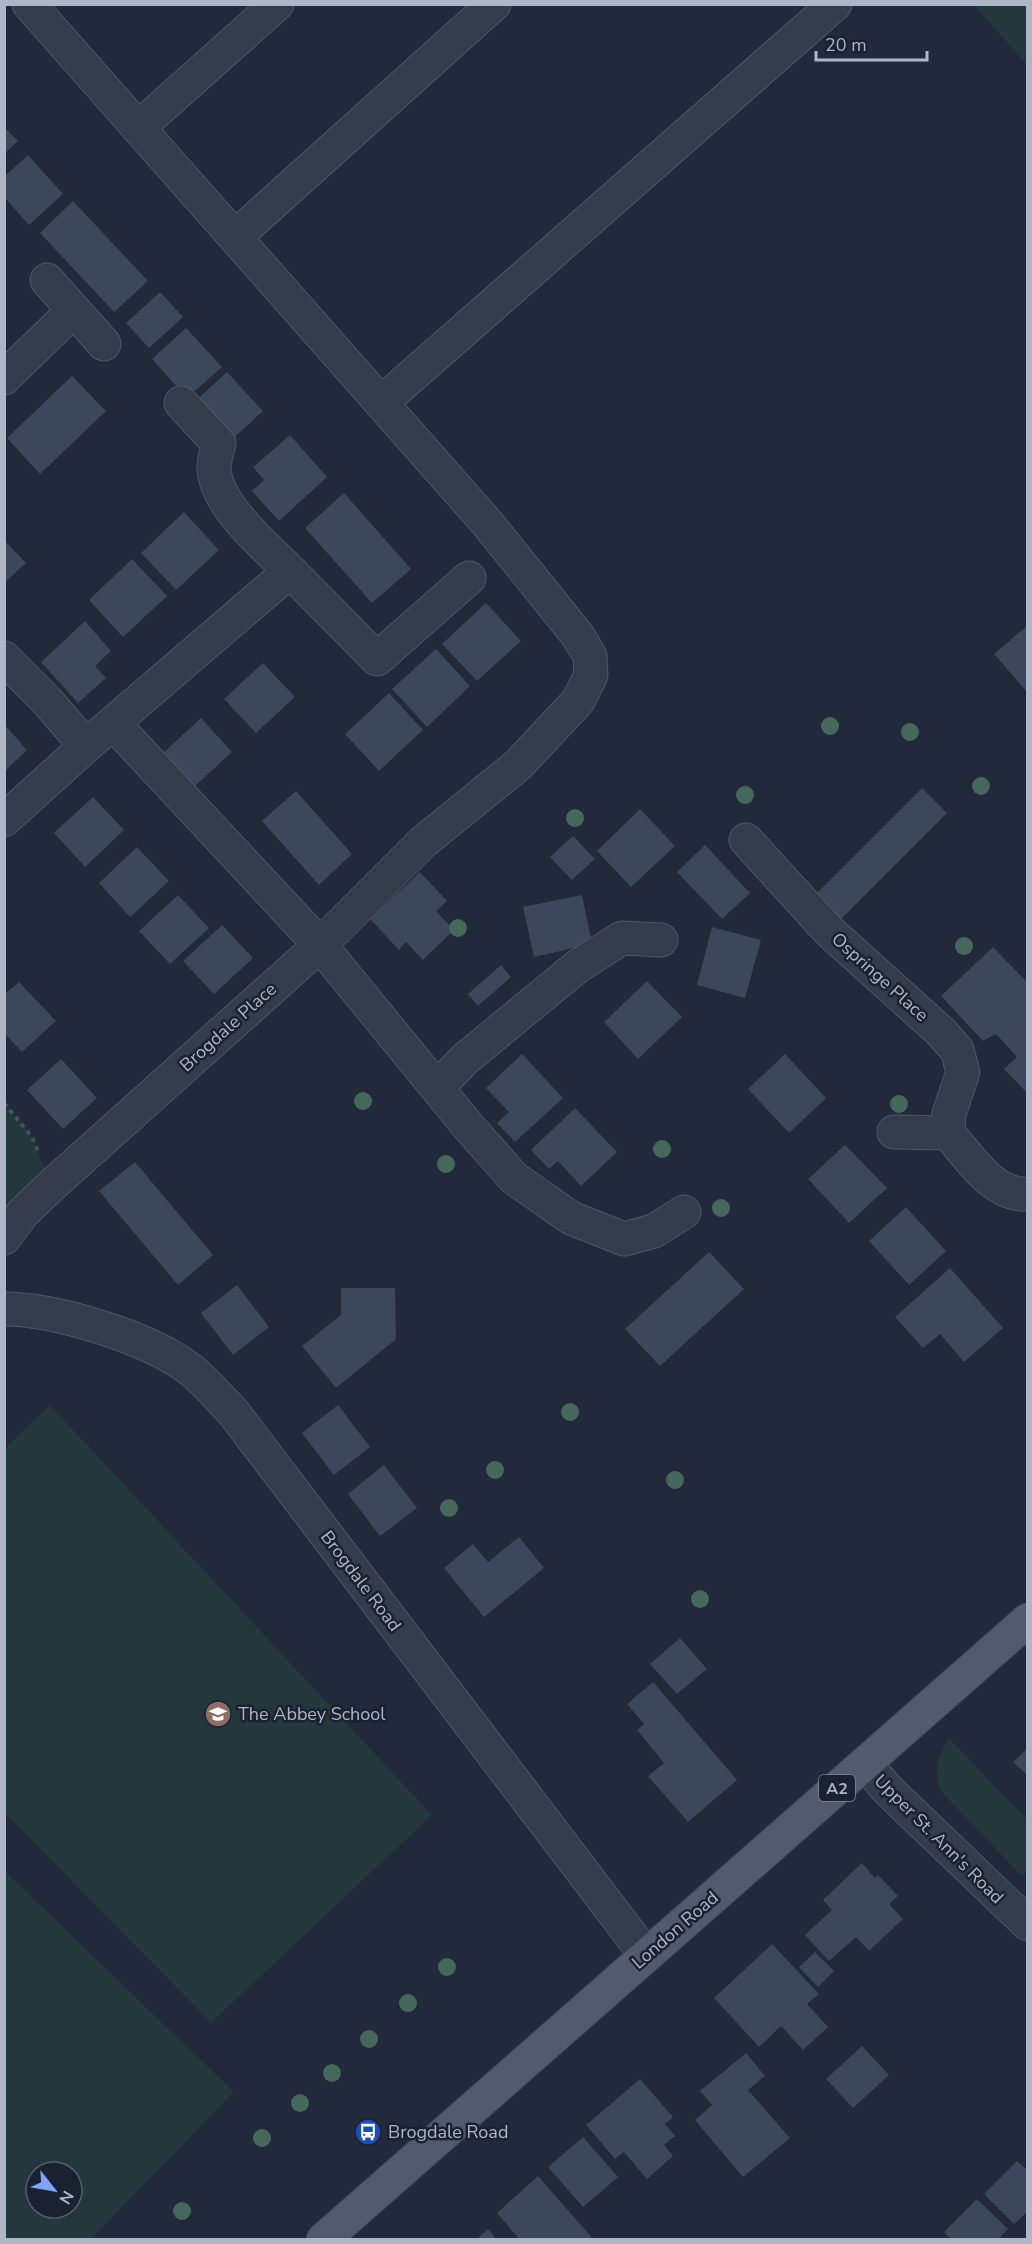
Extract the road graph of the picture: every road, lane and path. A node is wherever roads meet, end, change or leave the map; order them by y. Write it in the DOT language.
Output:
graph roads {
  1 [pos="29,4"];
  2 [pos="277,4"];
  3 [pos="494,4"];
  4 [pos="835,4"];
  5 [pos="138,128"];
  6 [pos="235,237"];
  7 [pos="47,280"];
  8 [pos="74,310"];
  9 [pos="104,344"];
  10 [pos="4,378"];
  11 [pos="182,403"];
  12 [pos="381,403"];
  13 [pos="290,571"];
  14 [pos="470,578"];
  15 [pos="4,658"];
  16 [pos="113,723"];
  17 [pos="86,746"];
  18 [pos="4,820"];
  19 [pos="746,840"];
  20 [pos="660,940"];
  21 [pos="320,945"];
  22 [pos="437,1088"];
  23 [pos="4,1103"];
  24 [pos="894,1132"];
  25 [pos="948,1132"];
  26 [pos="51,1186"];
  27 [pos="1028,1194"];
  28 [pos="684,1212"];
  29 [pos="4,1238"];
  30 [pos="4,1309"];
  31 [pos="1028,1620"];
  32 [pos="864,1764"];
  33 [pos="1023,1912"];
  34 [pos="646,1955"];
  35 [pos="323,2240"];
  1 -- 5 [label="street, Brogdale Place"];
  2 -- 5 [label="street"];
  3 -- 6 [label="street"];
  4 -- 12 [label="street"];
  5 -- 6 [label="street, Brogdale Place"];
  6 -- 12 [label="street, Brogdale Place"];
  7 -- 8 [label="street"];
  8 -- 9 [label="street"];
  8 -- 10 [label="street"];
  11 -- 13 [label="street"];
  12 -- 21 [label="street, Brogdale Place"];
  13 -- 14 [label="street"];
  13 -- 16 [label="street"];
  15 -- 17 [label="street"];
  16 -- 17 [label="street"];
  16 -- 21 [label="street"];
  17 -- 18 [label="street"];
  19 -- 25 [label="street, Ospringe Place"];
  20 -- 22 [label="street"];
  21 -- 22 [label="street"];
  21 -- 26 [label="street, Brogdale Place"];
  22 -- 28 [label="street"];
  23 -- 26 [label="path"];
  24 -- 25 [label="street"];
  25 -- 27 [label="street"];
  26 -- 29 [label="street, Brogdale Place"];
  30 -- 34 [label="street, Brogdale Road"];
  31 -- 32 [label="main road, London Road / A2"];
  32 -- 33 [label="street, Upper St. Ann's Road"];
  32 -- 34 [label="main road, London Road / A2"];
  34 -- 35 [label="main road, London Road / A2"];
}
